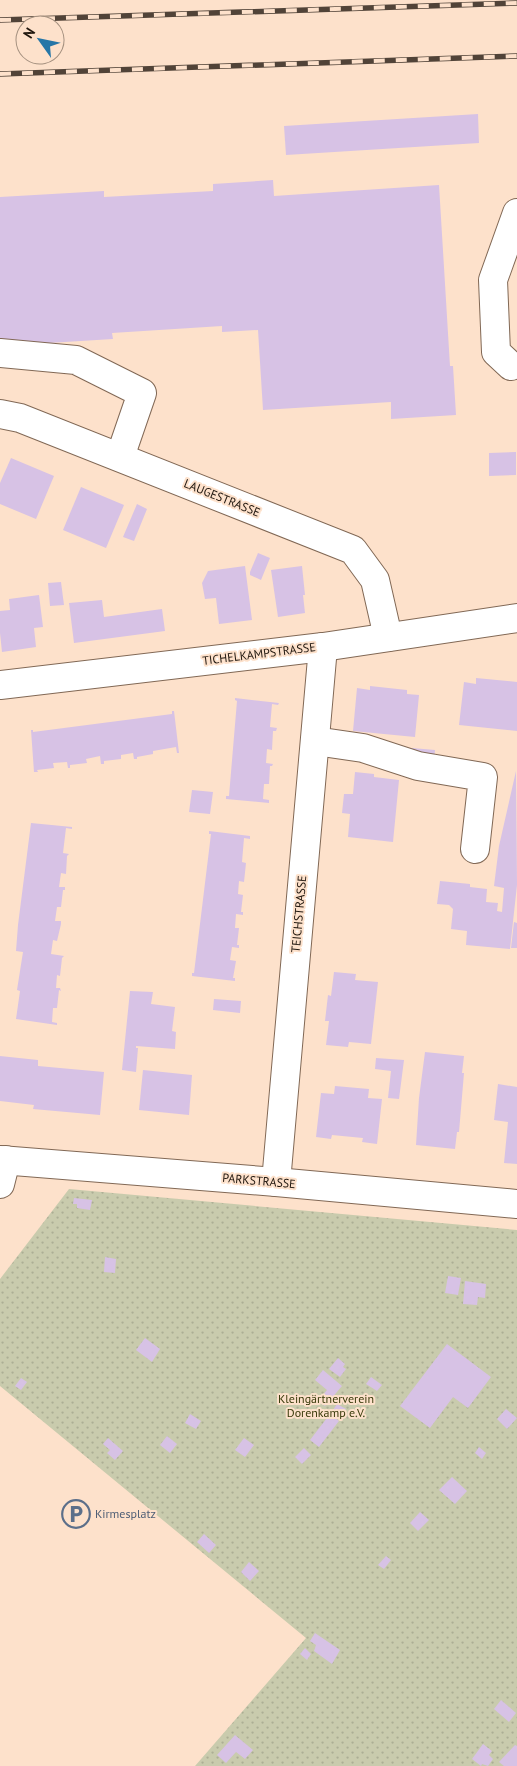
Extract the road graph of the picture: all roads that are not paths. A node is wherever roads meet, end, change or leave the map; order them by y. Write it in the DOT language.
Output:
graph roads {
  1 [pos="517,213"];
  2 [pos="0,353"];
  3 [pos="511,366"];
  4 [pos="0,414"];
  5 [pos="120,457"];
  6 [pos="517,618"];
  7 [pos="388,637"];
  8 [pos="323,647"];
  9 [pos="0,685"];
  10 [pos="315,741"];
  11 [pos="475,849"];
  12 [pos="2,1168"];
  13 [pos="276,1182"];
  14 [pos="517,1204"];
  1 -- 3 [label="street"];
  2 -- 5 [label="street"];
  4 -- 5 [label="street, LAUGESTRASSE"];
  5 -- 7 [label="street, LAUGESTRASSE"];
  6 -- 7 [label="street, TICHELKAMPSTRASSE"];
  7 -- 8 [label="street, TICHELKAMPSTRASSE"];
  8 -- 9 [label="street, TICHELKAMPSTRASSE"];
  8 -- 10 [label="street, TEICHSTRASSE"];
  10 -- 11 [label="street"];
  10 -- 13 [label="street, TEICHSTRASSE"];
  12 -- 13 [label="street, PARKSTRASSE"];
  13 -- 14 [label="street, PARKSTRASSE"];
}
